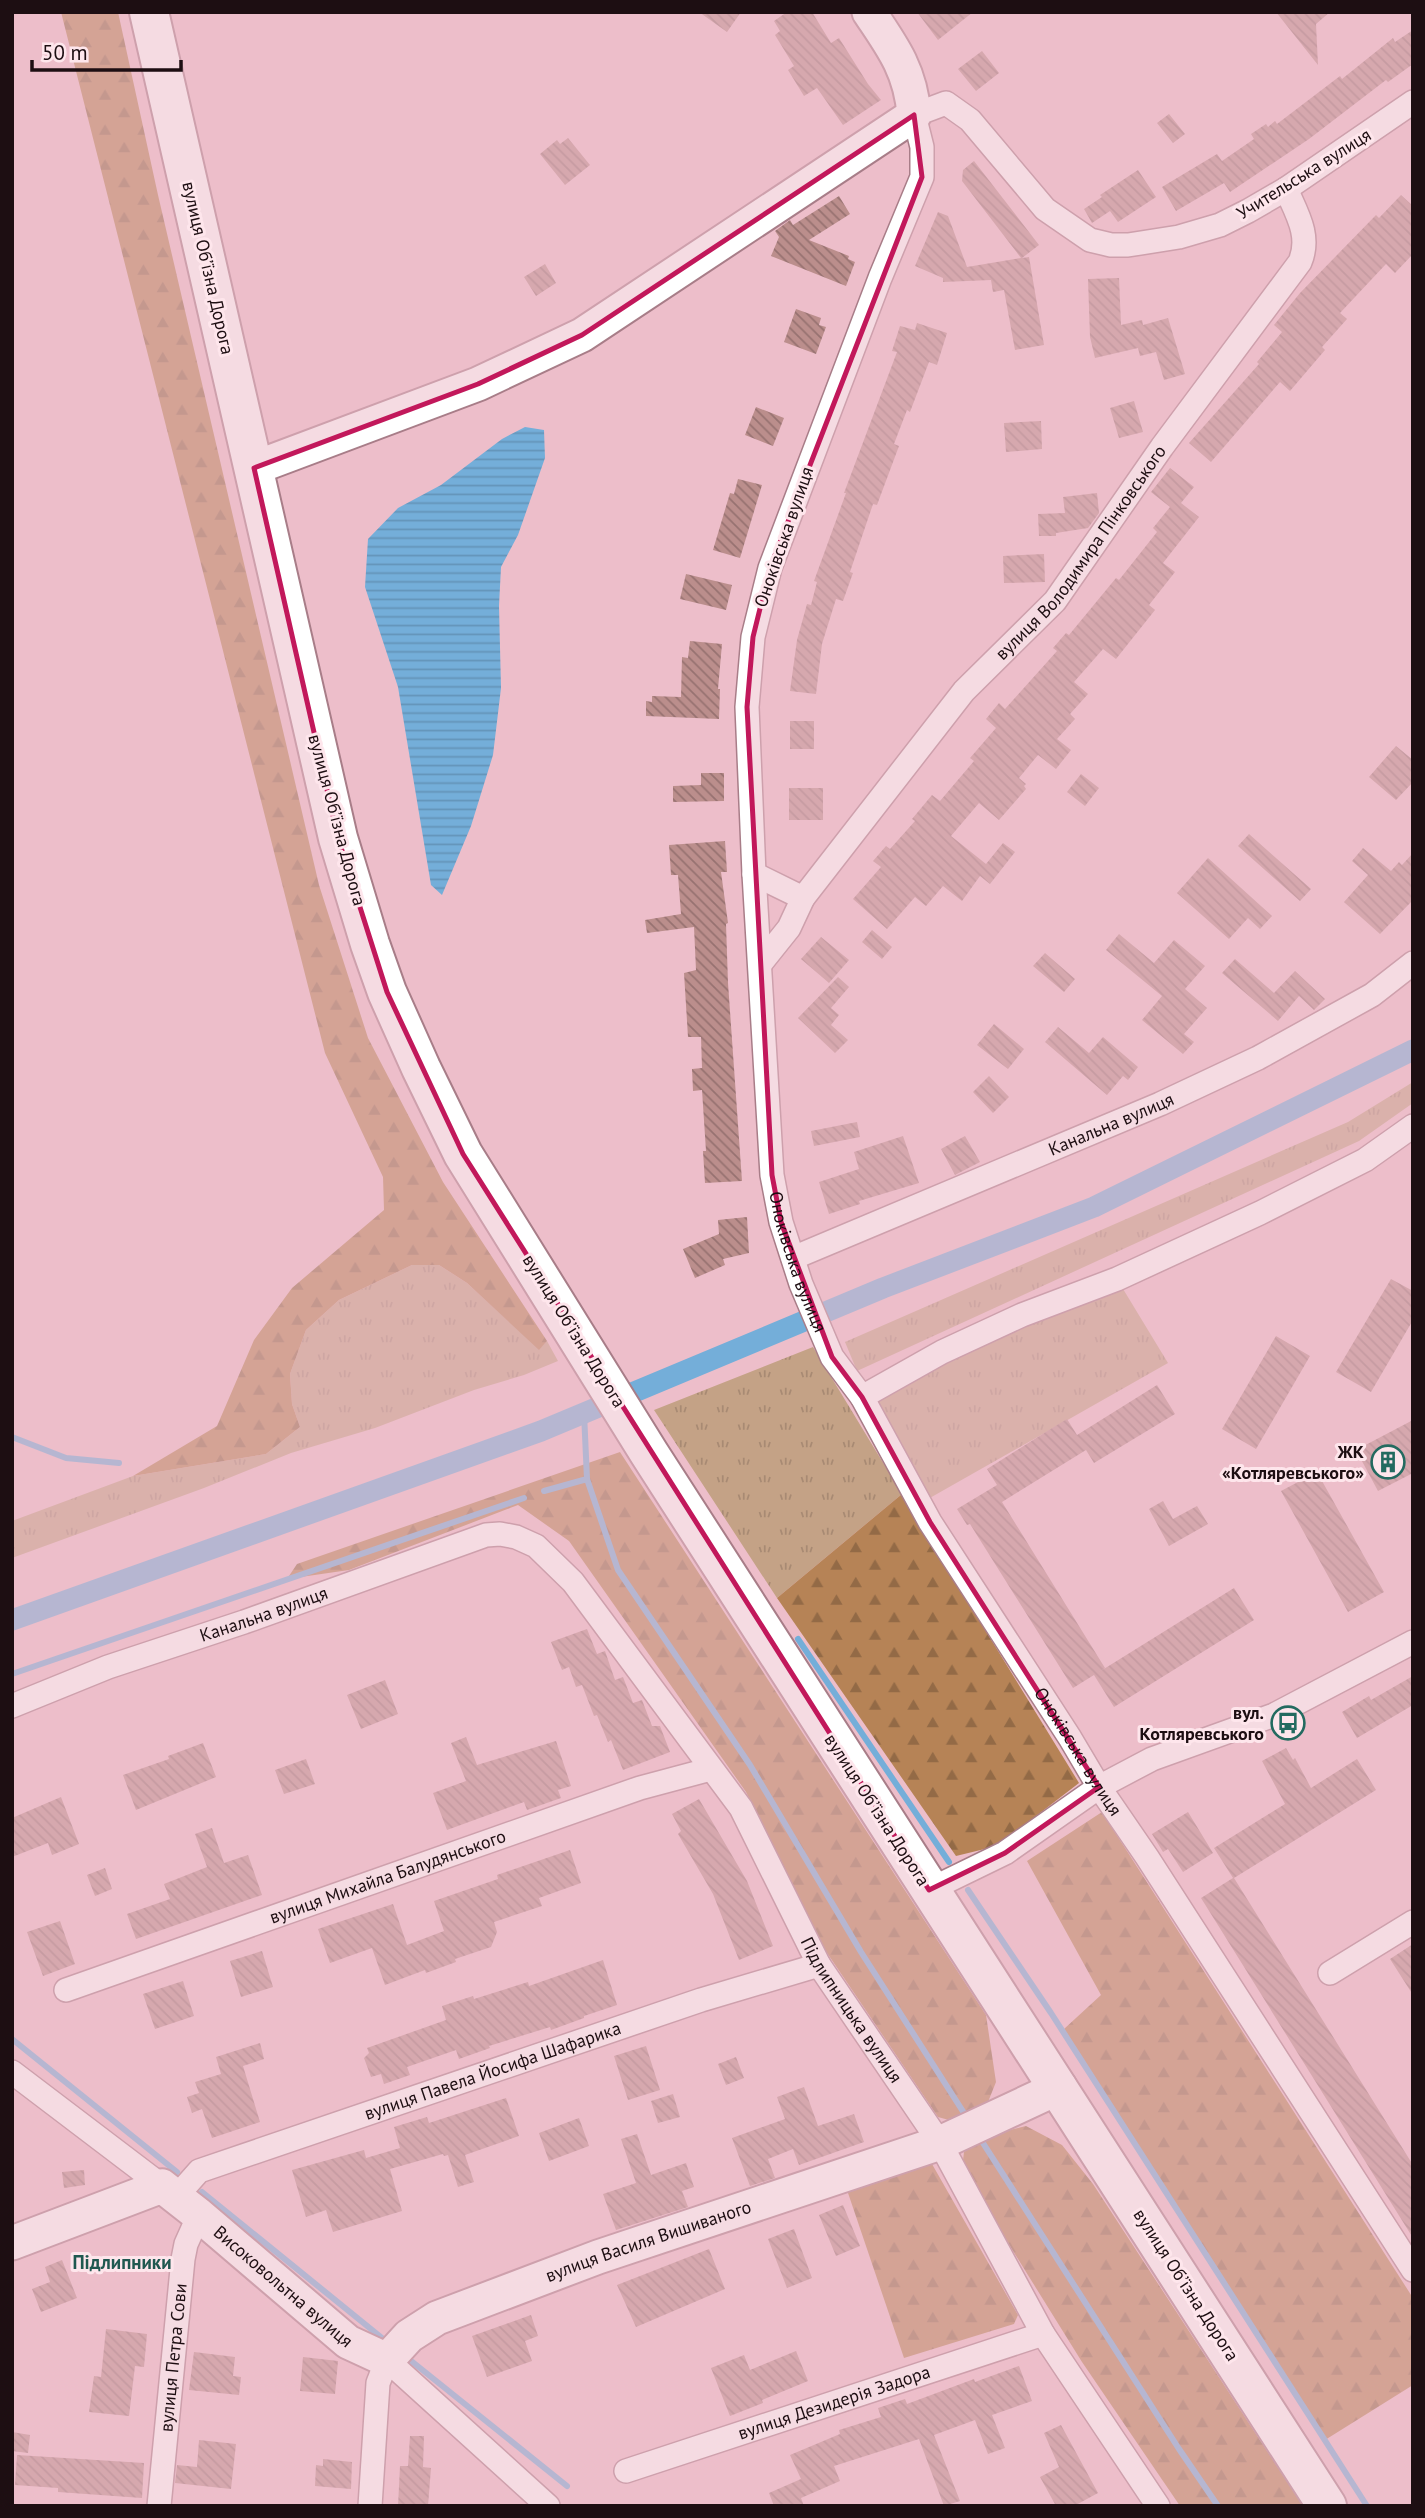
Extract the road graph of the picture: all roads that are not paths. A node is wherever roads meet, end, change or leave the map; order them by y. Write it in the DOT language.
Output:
graph roads {
  1 [pos="149,12"];
  2 [pos="869,12"];
  3 [pos="1413,102"];
  4 [pos="914,115"];
  5 [pos="1286,189"];
  6 [pos="254,468"];
  7 [pos="754,874"];
  8 [pos="803,898"];
  9 [pos="761,963"];
  10 [pos="1413,963"];
  11 [pos="1413,1126"];
  12 [pos="793,1258"];
  13 [pos="863,1397"];
  14 [pos="516,1537"];
  15 [pos="1413,1642"];
  16 [pos="12,1706"];
  17 [pos="711,1769"];
  18 [pos="1099,1787"];
  19 [pos="929,1890"];
  20 [pos="1413,1922"];
  21 [pos="819,1965"];
  22 [pos="1329,1973"];
  23 [pos="66,1990"];
  24 [pos="12,2073"];
  25 [pos="1060,2087"];
  26 [pos="940,2143"];
  27 [pos="179,2199"];
  28 [pos="12,2243"];
  29 [pos="1413,2270"];
  30 [pos="1043,2334"];
  31 [pos="387,2360"];
  32 [pos="626,2472"];
  33 [pos="1152,2504"];
  34 [pos="159,2506"];
  35 [pos="370,2506"];
  36 [pos="548,2506"];
  37 [pos="1327,2506"];
  1 -- 6 [label="highway, вулиця Обʼїзна Дорога"];
  2 -- 4 [label="street, Оноківська вулиця"];
  3 -- 5 [label="street, Учительська вулиця"];
  4 -- 5 [label="street, Учительська вулиця"];
  4 -- 6 [label="street"];
  4 -- 7 [label="street, Оноківська вулиця"];
  5 -- 8 [label="street, вулиця Володимира Пінковського"];
  6 -- 19 [label="highway, вулиця Обʼїзна Дорога"];
  7 -- 8 [label="street"];
  7 -- 9 [label="street, Оноківська вулиця"];
  8 -- 9 [label="street, вулиця Володимира Пінковського"];
  9 -- 12 [label="street, Оноківська вулиця"];
  10 -- 12 [label="street, Канальна вулиця"];
  11 -- 13 [label="street"];
  12 -- 13 [label="street, Оноківська вулиця"];
  13 -- 18 [label="street, Оноківська вулиця"];
  14 -- 16 [label="street, Канальна вулиця"];
  14 -- 17 [label="street, Підлипницька вулиця"];
  15 -- 18 [label="street"];
  17 -- 21 [label="street, Підлипницька вулиця"];
  17 -- 23 [label="street, вулиця Михайла Балудянського"];
  18 -- 19 [label="street"];
  18 -- 29 [label="street, Оноківська вулиця"];
  19 -- 25 [label="highway, вулиця Обʼїзна Дорога"];
  20 -- 22 [label="street"];
  21 -- 26 [label="street, Підлипницька вулиця"];
  21 -- 27 [label="street, вулиця Павела Йосифа Шафарика"];
  24 -- 27 [label="street, Високовольтна вулиця"];
  25 -- 26 [label="street, вулиця Василя Вишиваного"];
  25 -- 37 [label="highway, вулиця Обʼїзна Дорога"];
  26 -- 30 [label="street, Підлипницька вулиця"];
  26 -- 31 [label="street, вулиця Василя Вишиваного"];
  27 -- 28 [label="street, вулиця Павела Йосифа Шафарика"];
  27 -- 31 [label="street, Високовольтна вулиця"];
  27 -- 34 [label="street, вулиця Петра Сови"];
  30 -- 32 [label="street, вулиця Дезидерія Задора"];
  30 -- 33 [label="street, Підлипницька вулиця"];
  31 -- 35 [label="street, вулиця Василя Вишиваного"];
  31 -- 36 [label="street, Високовольтна вулиця"];
}
